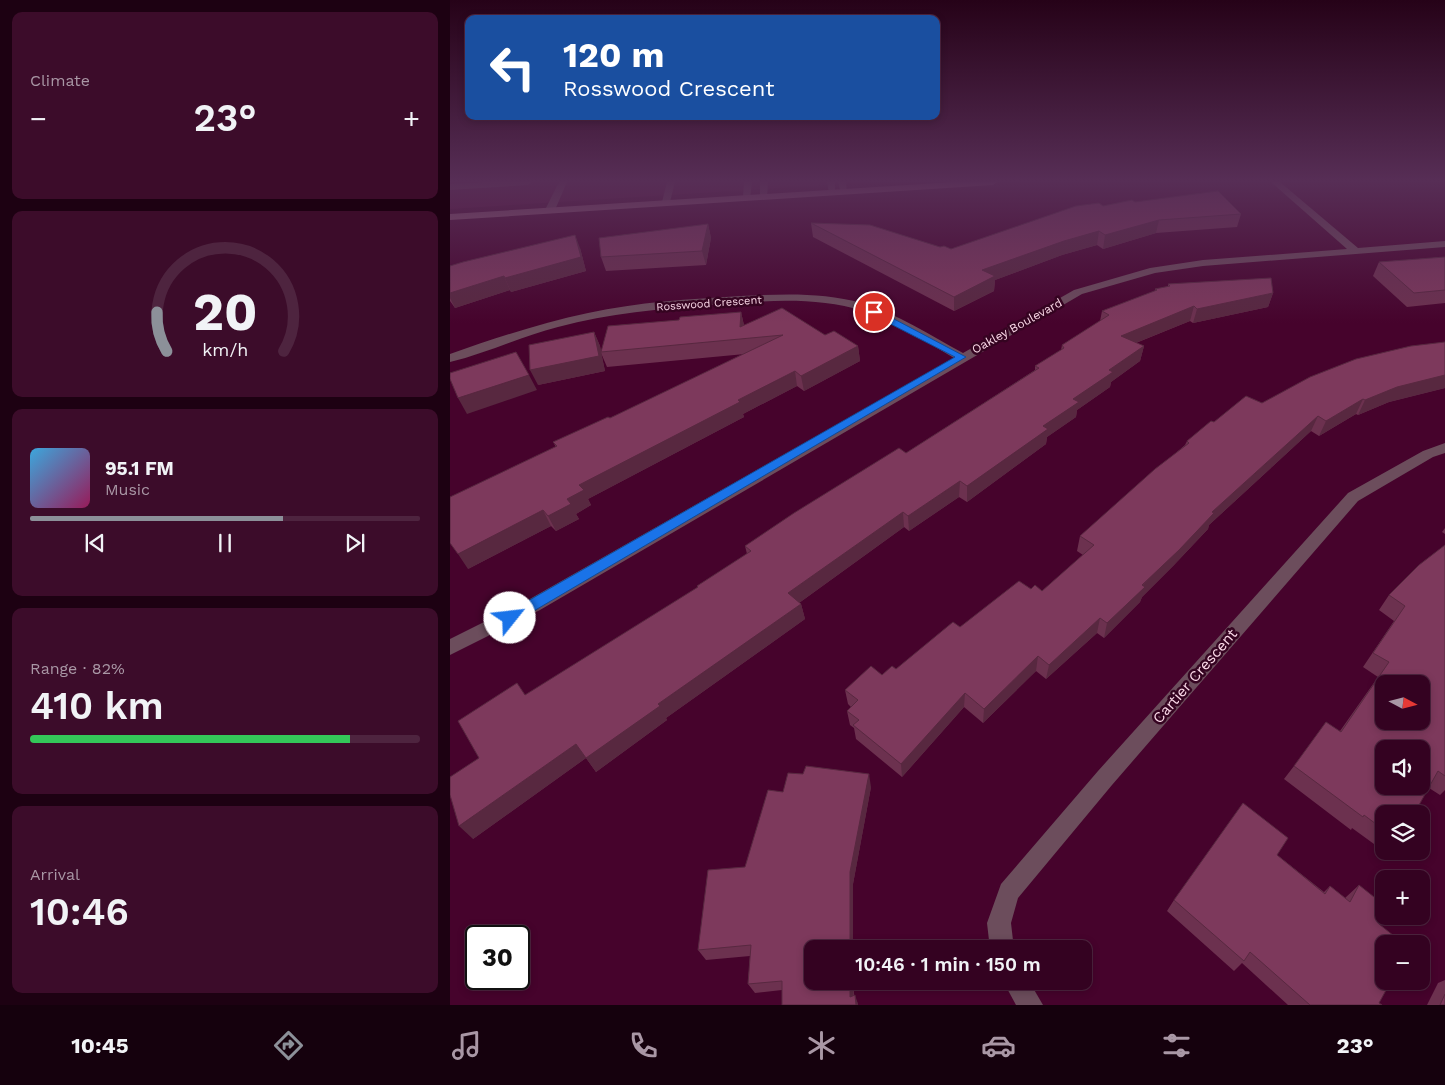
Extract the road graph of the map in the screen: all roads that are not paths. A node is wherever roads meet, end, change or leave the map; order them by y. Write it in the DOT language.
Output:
graph roads {
  1 [pos="1330,229"];
  2 [pos="1445,244"];
  3 [pos="1355,250"];
  4 [pos="962,357"];
  5 [pos="450,358"];
  6 [pos="1445,448"];
  7 [pos="450,646"];
  8 [pos="1001,940"];
  9 [pos="1021,990"];
  10 [pos="1030,1005"];
  1 -- 3 [label="street"];
  2 -- 3 [label="street, Oakley Boulevard"];
  3 -- 4 [label="street, Oakley Boulevard"];
  4 -- 5 [label="street, Rosswood Crescent"];
  4 -- 7 [label="street, Oakley Boulevard"];
  6 -- 8 [label="street, Cartier Crescent"];
  9 -- 10 [label="street"];
}
